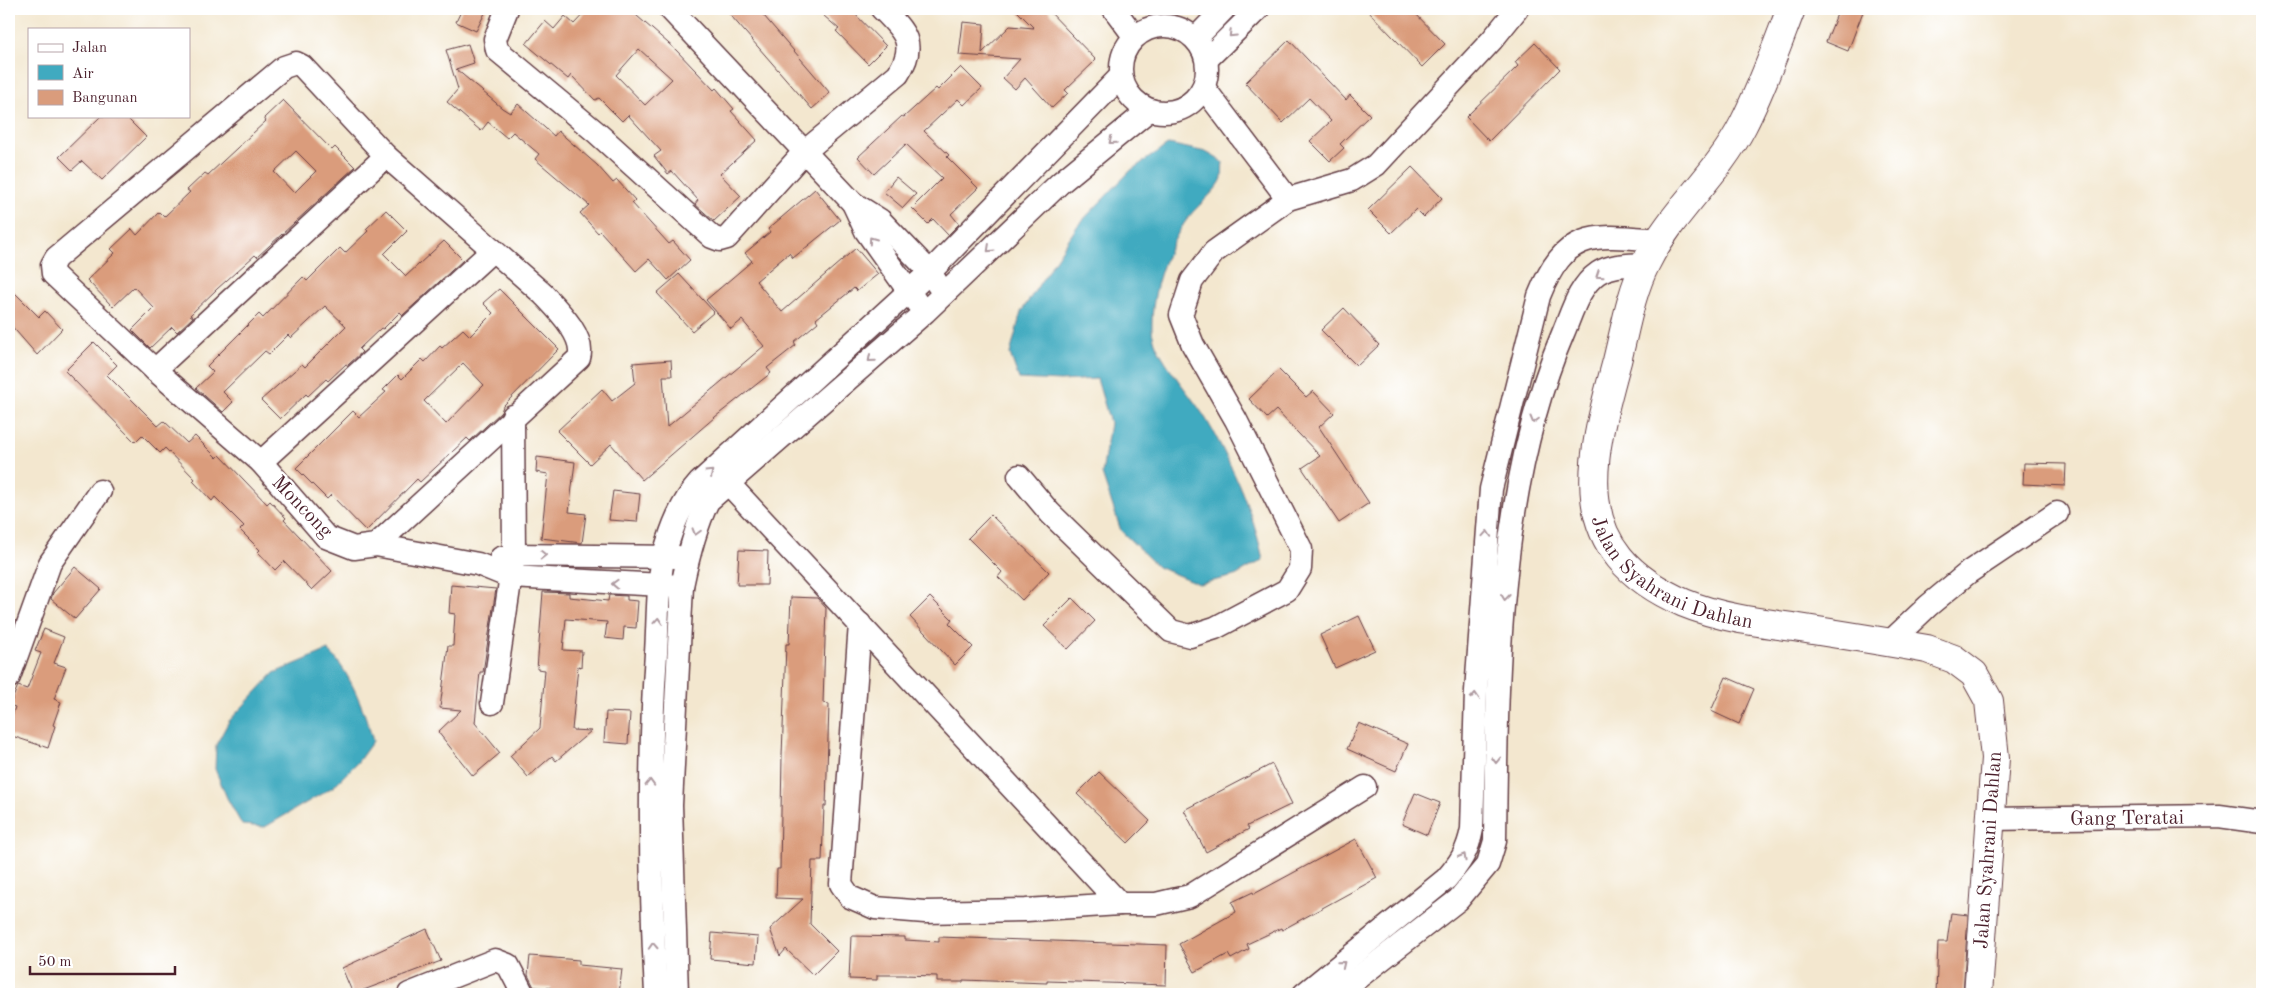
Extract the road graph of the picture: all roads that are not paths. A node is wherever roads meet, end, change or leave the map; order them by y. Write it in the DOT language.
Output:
graph roads {
  1 [pos="507,9"];
  2 [pos="670,9"];
  3 [pos="882,9"];
  4 [pos="1114,9"];
  5 [pos="1224,9"];
  6 [pos="1258,9"];
  7 [pos="1517,9"];
  8 [pos="1791,9"];
  9 [pos="1134,36"];
  10 [pos="1196,38"];
  11 [pos="1207,59"];
  12 [pos="1120,77"];
  13 [pos="1204,88"];
  14 [pos="1150,110"];
  15 [pos="804,152"];
  16 [pos="386,156"];
  17 [pos="1288,199"];
  18 [pos="853,203"];
  19 [pos="1660,240"];
  20 [pos="493,250"];
  21 [pos="1646,264"];
  22 [pos="930,272"];
  23 [pos="909,292"];
  24 [pos="944,292"];
  25 [pos="925,312"];
  26 [pos="1533,325"];
  27 [pos="1563,333"];
  28 [pos="155,370"];
  29 [pos="514,416"];
  30 [pos="261,462"];
  31 [pos="1019,476"];
  32 [pos="728,482"];
  33 [pos="100,491"];
  34 [pos="2057,513"];
  35 [pos="376,545"];
  36 [pos="514,555"];
  37 [pos="664,557"];
  38 [pos="688,557"];
  39 [pos="478,564"];
  40 [pos="510,577"];
  41 [pos="671,586"];
  42 [pos="860,624"];
  43 [pos="1890,642"];
  44 [pos="9,676"];
  45 [pos="492,703"];
  46 [pos="1365,787"];
  47 [pos="1991,819"];
  48 [pos="2262,822"];
  49 [pos="1120,904"];
  50 [pos="409,994"];
  51 [pos="523,994"];
  52 [pos="656,994"];
  53 [pos="677,994"];
  54 [pos="1304,994"];
  55 [pos="1337,994"];
  56 [pos="1978,994"];
  1 -- 15 [label="street"];
  2 -- 15 [label="street"];
  3 -- 15 [label="street"];
  4 -- 9 [label="street"];
  5 -- 10 [label="street"];
  6 -- 11 [label="street, one-way"];
  7 -- 17 [label="street"];
  8 -- 19 [label="street, Jalan Syahrani Dahlan"];
  9 -- 10 [label="street"];
  9 -- 12 [label="street"];
  10 -- 11 [label="street"];
  11 -- 13 [label="street"];
  12 -- 14 [label="street"];
  12 -- 22 [label="street"];
  13 -- 14 [label="street"];
  13 -- 17 [label="street"];
  14 -- 24 [label="street, one-way"];
  15 -- 18 [label="street"];
  16 -- 20 [label="street"];
  16 -- 28 [label="street"];
  16 -- 28 [label="street, Moncong"];
  17 -- 31 [label="street"];
  18 -- 22 [label="street"];
  23 -- 18 [label="street, one-way"];
  19 -- 21 [label="street, Jalan Syahrani Dahlan"];
  19 -- 26 [label="street"];
  20 -- 29 [label="street"];
  20 -- 30 [label="street"];
  21 -- 27 [label="street, one-way"];
  21 -- 43 [label="street, Jalan Syahrani Dahlan"];
  22 -- 23 [label="street"];
  22 -- 24 [label="street"];
  23 -- 25 [label="street"];
  37 -- 23 [label="street, one-way"];
  24 -- 25 [label="street"];
  25 -- 32 [label="street, one-way"];
  26 -- 27 [label="street"];
  54 -- 26 [label="street, one-way"];
  27 -- 55 [label="street, one-way"];
  28 -- 30 [label="street, Moncong"];
  29 -- 35 [label="street"];
  29 -- 36 [label="street"];
  30 -- 35 [label="street, Moncong"];
  32 -- 38 [label="street, one-way"];
  32 -- 42 [label="street"];
  33 -- 44 [label="street"];
  34 -- 43 [label="street"];
  35 -- 39 [label="street, Moncong"];
  36 -- 37 [label="street, one-way"];
  36 -- 39 [label="street"];
  36 -- 40 [label="street"];
  37 -- 38 [label="street"];
  37 -- 41 [label="street"];
  38 -- 41 [label="street"];
  39 -- 40 [label="street, Moncong"];
  41 -- 40 [label="street, Moncong, one-way"];
  40 -- 45 [label="street"];
  52 -- 41 [label="street, one-way"];
  41 -- 53 [label="street"];
  42 -- 49 [label="street"];
  42 -- 49 [label="street"];
  43 -- 47 [label="street, Jalan Syahrani Dahlan"];
  46 -- 49 [label="street"];
  47 -- 48 [label="street, Gang Teratai"];
  47 -- 56 [label="street, Jalan Syahrani Dahlan"];
  50 -- 51 [label="street"];
}
